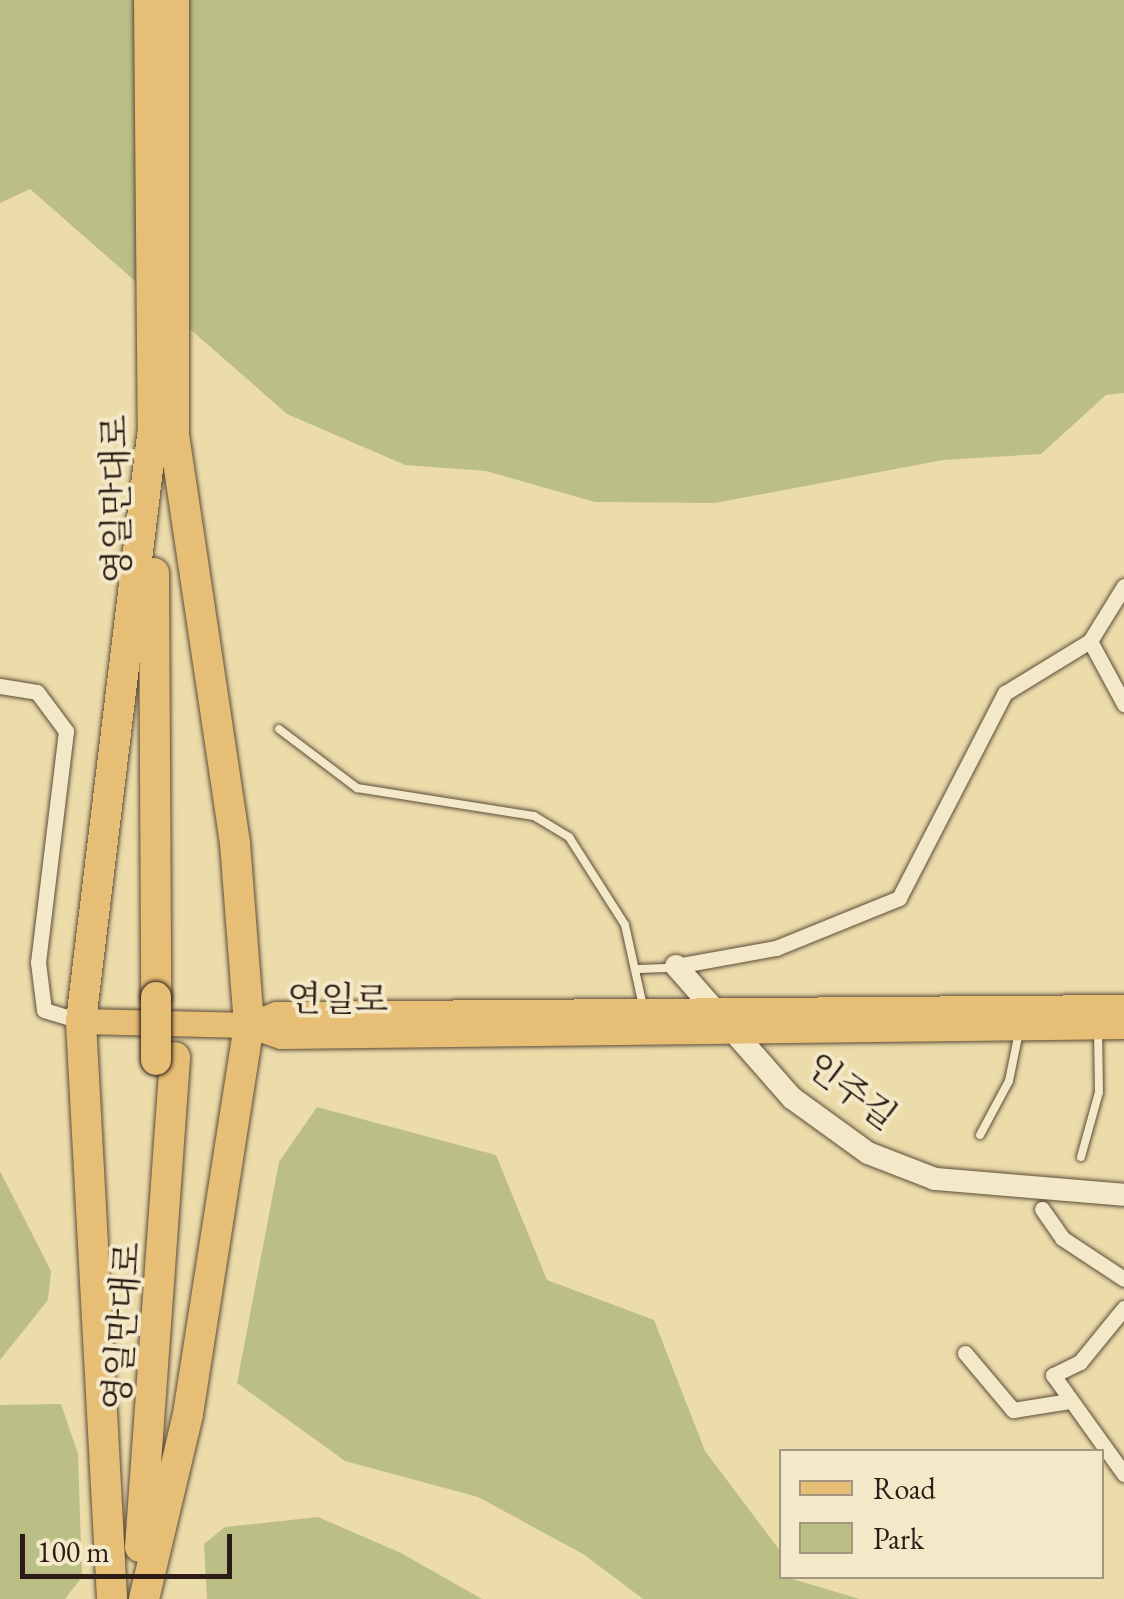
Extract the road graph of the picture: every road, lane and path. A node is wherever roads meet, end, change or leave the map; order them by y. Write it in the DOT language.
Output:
graph roads {
  1 [pos="149,0"];
  2 [pos="174,0"];
  3 [pos="163,436"];
  4 [pos="1124,586"];
  5 [pos="1090,641"];
  6 [pos="0,686"];
  7 [pos="1124,704"];
  8 [pos="279,729"];
  9 [pos="676,966"];
  10 [pos="639,969"];
  11 [pos="1124,1007"];
  12 [pos="708,1008"];
  13 [pos="643,1010"];
  14 [pos="81,1021"];
  15 [pos="249,1025"];
  16 [pos="1111,1026"];
  17 [pos="1018,1027"];
  18 [pos="736,1031"];
  19 [pos="165,1059"];
  20 [pos="980,1134"];
  21 [pos="1082,1157"];
  22 [pos="1124,1195"];
  23 [pos="1042,1208"];
  24 [pos="1124,1279"];
  25 [pos="1124,1308"];
  26 [pos="964,1353"];
  27 [pos="1069,1400"];
  28 [pos="1124,1474"];
  29 [pos="112,1599"];
  30 [pos="132,1599"];
  31 [pos="144,1599"];
  1 -- 3 [label="highway, 영일만대로"];
  2 -- 3 [label="highway, 영일만대로"];
  3 -- 14 [label="highway"];
  3 -- 15 [label="highway"];
  3 -- 19 [label="highway, 영일만대로"];
  4 -- 5 [label="street"];
  5 -- 7 [label="street"];
  5 -- 9 [label="street"];
  6 -- 14 [label="street"];
  8 -- 10 [label="lane"];
  9 -- 10 [label="lane"];
  9 -- 12 [label="street, 인주길"];
  10 -- 13 [label="lane"];
  11 -- 12 [label="main road, 연일로"];
  12 -- 13 [label="main road, 연일로"];
  12 -- 18 [label="street, 인주길"];
  13 -- 15 [label="main road, 연일로"];
  14 -- 15 [label="main road"];
  14 -- 29 [label="highway"];
  15 -- 18 [label="main road, 연일로"];
  15 -- 31 [label="highway"];
  16 -- 17 [label="main road, 연일로"];
  16 -- 21 [label="lane"];
  17 -- 18 [label="main road, 연일로"];
  17 -- 20 [label="lane"];
  18 -- 22 [label="street, 인주길"];
  19 -- 29 [label="highway, 영일만대로"];
  19 -- 30 [label="highway, 영일만대로"];
  23 -- 24 [label="street"];
  25 -- 27 [label="street"];
  26 -- 27 [label="street"];
  27 -- 28 [label="street"];
}
